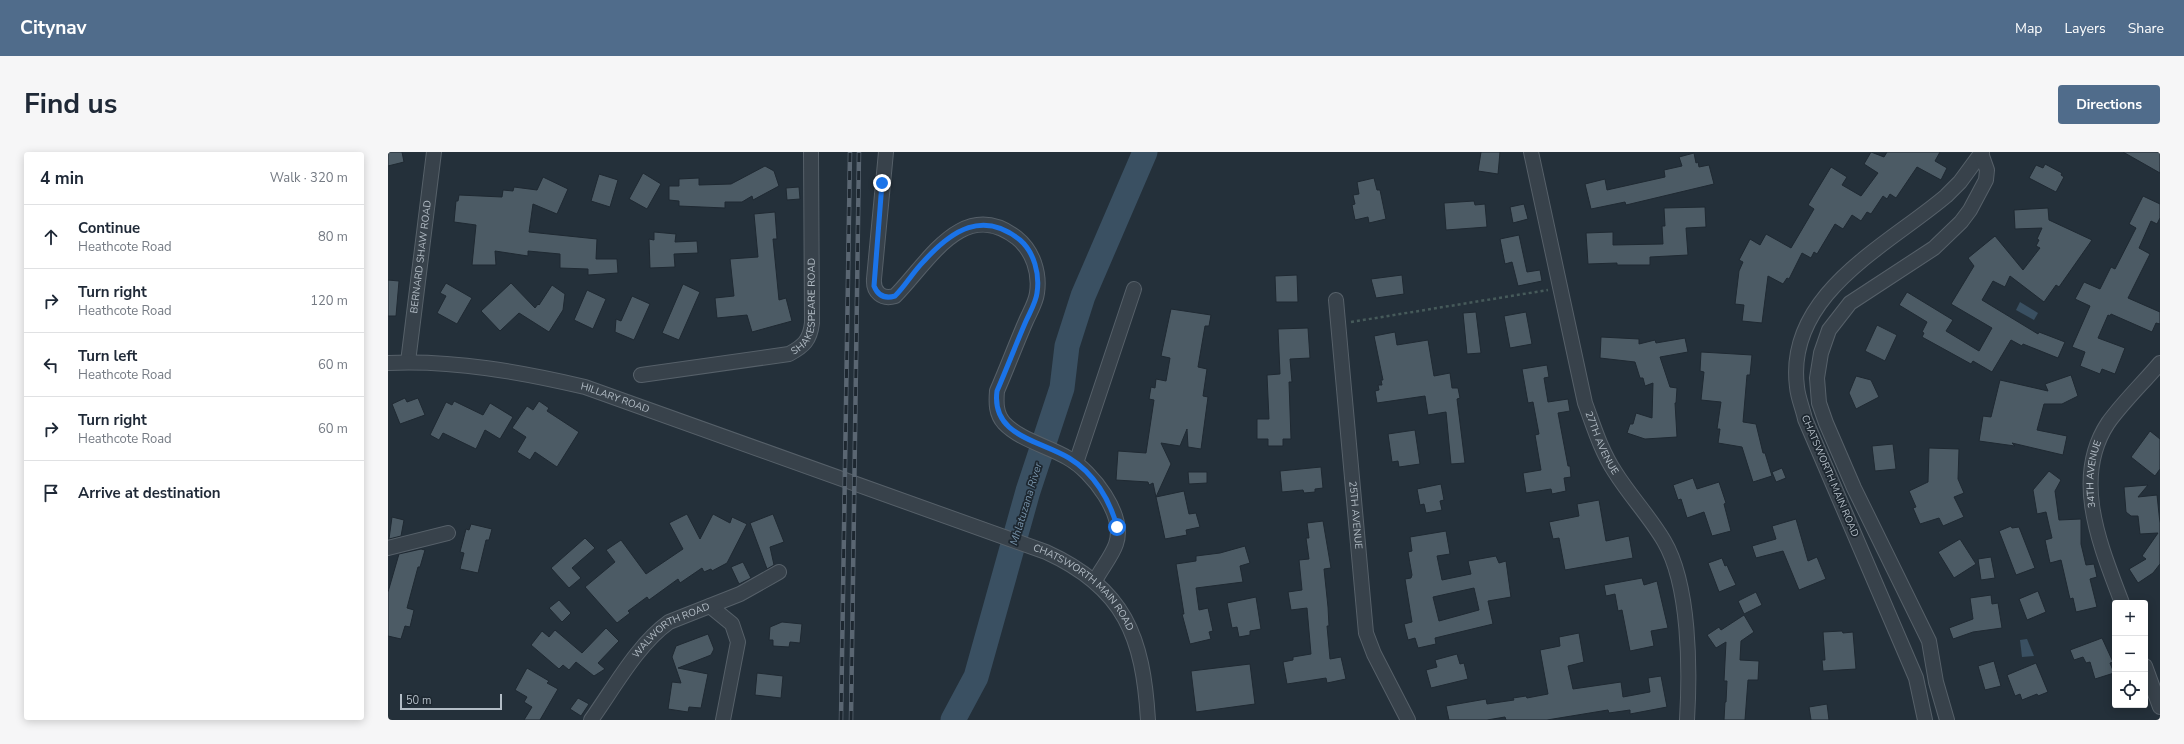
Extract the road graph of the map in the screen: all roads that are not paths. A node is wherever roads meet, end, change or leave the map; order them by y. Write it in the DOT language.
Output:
graph roads {
  1 [pos="434,152"];
  2 [pos="811,152"];
  3 [pos="886,152"];
  4 [pos="1531,152"];
  5 [pos="1982,152"];
  6 [pos="1134,289"];
  7 [pos="1336,300"];
  8 [pos="408,362"];
  9 [pos="388,363"];
  10 [pos="2160,363"];
  11 [pos="641,375"];
  12 [pos="1072,460"];
  13 [pos="833,476"];
  14 [pos="448,533"];
  15 [pos="388,548"];
  16 [pos="779,572"];
  17 [pos="1095,581"];
  18 [pos="2121,600"];
  19 [pos="710,606"];
  20 [pos="2147,672"];
  21 [pos="2160,707"];
  22 [pos="591,720"];
  23 [pos="723,720"];
  24 [pos="1148,720"];
  25 [pos="1408,720"];
  26 [pos="1687,720"];
  27 [pos="1925,720"];
  28 [pos="1947,720"];
  1 -- 8 [label="street, BERNARD SHAW ROAD"];
  2 -- 11 [label="street, SHAKESPEARE ROAD"];
  3 -- 12 [label="street"];
  4 -- 26 [label="street, 27TH AVENUE"];
  5 -- 27 [label="street, CHATSWORTH MAIN ROAD"];
  5 -- 28 [label="street"];
  6 -- 12 [label="street"];
  7 -- 25 [label="street, 25TH AVENUE"];
  8 -- 9 [label="street, HILLARY ROAD"];
  8 -- 13 [label="street, HILLARY ROAD"];
  10 -- 18 [label="street, 34TH AVENUE"];
  12 -- 17 [label="street"];
  13 -- 17 [label="street, CHATSWORTH MAIN ROAD"];
  14 -- 15 [label="street"];
  16 -- 19 [label="street, WALWORTH ROAD"];
  17 -- 24 [label="street, CHATSWORTH MAIN ROAD"];
  19 -- 22 [label="street, WALWORTH ROAD"];
  19 -- 23 [label="street"];
  20 -- 21 [label="street"];
}
